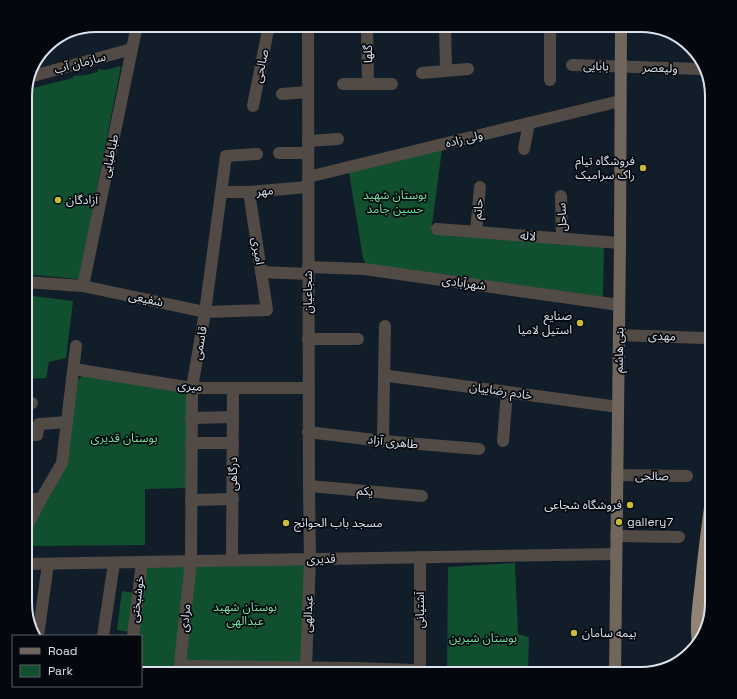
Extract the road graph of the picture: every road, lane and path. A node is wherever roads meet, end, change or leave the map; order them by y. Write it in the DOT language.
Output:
graph roads {
  1 [pos="136,32"];
  2 [pos="268,32"];
  3 [pos="308,32"];
  4 [pos="367,32"];
  5 [pos="445,32"];
  6 [pos="550,32"];
  7 [pos="620,32"];
  8 [pos="132,49"];
  9 [pos="572,65"];
  10 [pos="620,67"];
  11 [pos="468,69"];
  12 [pos="699,69"];
  13 [pos="446,70"];
  14 [pos="422,72"];
  15 [pos="36,75"];
  16 [pos="550,80"];
  17 [pos="343,84"];
  18 [pos="368,84"];
  19 [pos="392,84"];
  20 [pos="308,92"];
  21 [pos="282,94"];
  22 [pos="620,101"];
  23 [pos="253,106"];
  24 [pos="529,123"];
  25 [pos="338,139"];
  26 [pos="308,147"];
  27 [pos="524,149"];
  28 [pos="279,153"];
  29 [pos="257,154"];
  30 [pos="308,182"];
  31 [pos="480,187"];
  32 [pos="222,192"];
  33 [pos="249,192"];
  34 [pos="561,196"];
  35 [pos="437,229"];
  36 [pos="476,232"];
  37 [pos="562,239"];
  38 [pos="620,243"];
  39 [pos="308,270"];
  40 [pos="261,272"];
  41 [pos="32,282"];
  42 [pos="84,286"];
  43 [pos="619,305"];
  44 [pos="267,310"];
  45 [pos="205,312"];
  46 [pos="385,326"];
  47 [pos="619,335"];
  48 [pos="704,338"];
  49 [pos="308,339"];
  50 [pos="358,339"];
  51 [pos="76,346"];
  52 [pos="74,369"];
  53 [pos="384,378"];
  54 [pos="192,388"];
  55 [pos="233,388"];
  56 [pos="308,388"];
  57 [pos="507,392"];
  58 [pos="618,407"];
  59 [pos="233,417"];
  60 [pos="191,418"];
  61 [pos="67,422"];
  62 [pos="308,432"];
  63 [pos="32,435"];
  64 [pos="383,441"];
  65 [pos="504,441"];
  66 [pos="191,443"];
  67 [pos="233,443"];
  68 [pos="479,449"];
  69 [pos="617,476"];
  70 [pos="687,476"];
  71 [pos="309,486"];
  72 [pos="422,496"];
  73 [pos="32,499"];
  74 [pos="41,499"];
  75 [pos="233,499"];
  76 [pos="191,500"];
  77 [pos="32,516"];
  78 [pos="616,536"];
  79 [pos="705,536"];
  80 [pos="679,537"];
  81 [pos="616,554"];
  82 [pos="420,557"];
  83 [pos="310,559"];
  84 [pos="232,560"];
  85 [pos="191,561"];
  86 [pos="142,562"];
  87 [pos="114,563"];
  88 [pos="32,564"];
  89 [pos="48,564"];
  90 [pos="37,629"];
  91 [pos="697,633"];
  92 [pos="103,635"];
  93 [pos="133,635"];
  94 [pos="180,667"];
  95 [pos="306,667"];
  96 [pos="417,667"];
  97 [pos="615,667"];
  1 -- 8 [label="street, طباطبایی"];
  2 -- 23 [label="street, صالحی"];
  3 -- 20 [label="street, شجاعیان"];
  4 -- 18 [label="street, گلها"];
  5 -- 13 [label="street"];
  6 -- 16 [label="street"];
  7 -- 10 [label="main road, بنی هاشم"];
  8 -- 15 [label="street, سازمان آب"];
  8 -- 42 [label="street, طباطبایی"];
  9 -- 10 [label="street, بابایی"];
  10 -- 12 [label="street, ولیعصر"];
  10 -- 22 [label="main road, بنی هاشم"];
  11 -- 13 [label="street"];
  13 -- 14 [label="street"];
  17 -- 18 [label="street"];
  18 -- 19 [label="street"];
  20 -- 21 [label="street"];
  20 -- 26 [label="street, شجاعیان"];
  22 -- 24 [label="street, ولی زاده"];
  22 -- 38 [label="main road, بنی هاشم"];
  24 -- 27 [label="street"];
  24 -- 30 [label="street, ولی زاده"];
  25 -- 26 [label="street"];
  26 -- 28 [label="street"];
  26 -- 30 [label="street, شجاعیان"];
  29 -- 32 [label="street, قاسمی"];
  30 -- 33 [label="street, مهر"];
  30 -- 39 [label="street, شجاعیان"];
  31 -- 36 [label="street, حاتم"];
  32 -- 33 [label="street, مهر"];
  32 -- 45 [label="street, قاسمی"];
  33 -- 40 [label="street, امیری"];
  34 -- 37 [label="street, ساحل"];
  35 -- 36 [label="street, لاله"];
  36 -- 37 [label="street, لاله"];
  37 -- 38 [label="street, لاله"];
  38 -- 43 [label="main road, بنی هاشم"];
  39 -- 40 [label="street, شهرآبادی"];
  39 -- 43 [label="street, شهرآبادی"];
  39 -- 49 [label="street, شجاعیان"];
  40 -- 44 [label="street, امیری"];
  41 -- 42 [label="street, شفیعی"];
  42 -- 45 [label="street, شفیعی"];
  43 -- 47 [label="main road, بنی هاشم"];
  44 -- 45 [label="street, شفیعی"];
  45 -- 54 [label="street, قاسمی"];
  46 -- 53 [label="street"];
  47 -- 48 [label="street, مهدی"];
  47 -- 58 [label="main road, بنی هاشم"];
  49 -- 50 [label="street"];
  49 -- 56 [label="street, شجاعیان"];
  51 -- 52 [label="street"];
  52 -- 54 [label="street, میری"];
  52 -- 61 [label="street"];
  53 -- 57 [label="street, خادم رضاییان"];
  53 -- 64 [label="street"];
  54 -- 55 [label="street, میری"];
  54 -- 60 [label="street, قاسمی"];
  55 -- 56 [label="street, میری"];
  55 -- 59 [label="street, درگاهی"];
  56 -- 62 [label="street, شجاعیان"];
  57 -- 58 [label="street, خادم رضاییان"];
  57 -- 65 [label="street"];
  58 -- 69 [label="main road, بنی هاشم"];
  59 -- 60 [label="street"];
  59 -- 67 [label="street, درگاهی"];
  60 -- 66 [label="street, قاسمی"];
  61 -- 63 [label="street"];
  61 -- 74 [label="street"];
  62 -- 64 [label="street, طاهری آزاد"];
  62 -- 71 [label="street, شجاعیان"];
  64 -- 68 [label="street, طاهری آزاد"];
  66 -- 67 [label="street"];
  66 -- 76 [label="street, قاسمی"];
  67 -- 75 [label="street, درگاهی"];
  69 -- 70 [label="street, صالحی"];
  69 -- 78 [label="main road, بنی هاشم"];
  71 -- 72 [label="street, یکم"];
  71 -- 83 [label="street, شجاعیان"];
  73 -- 74 [label="street"];
  74 -- 77 [label="street"];
  75 -- 76 [label="street"];
  75 -- 84 [label="street, درگاهی"];
  76 -- 85 [label="street, قاسمی"];
  78 -- 80 [label="street"];
  78 -- 81 [label="main road, بنی هاشم"];
  79 -- 91 [label="highway"];
  81 -- 82 [label="street, قدیری"];
  81 -- 97 [label="main road, بنی هاشم"];
  82 -- 83 [label="street, قدیری"];
  82 -- 96 [label="street, آشتیانی"];
  83 -- 84 [label="street, قدیری"];
  83 -- 95 [label="street, عبدالهی"];
  84 -- 85 [label="street, قدیری"];
  85 -- 86 [label="street, قدیری"];
  85 -- 94 [label="street, مرادی"];
  86 -- 87 [label="street, قدیری"];
  86 -- 93 [label="street, خوشبختی"];
  87 -- 89 [label="street, قدیری"];
  87 -- 92 [label="street"];
  88 -- 89 [label="street, قدیری"];
  89 -- 90 [label="street"];
}
